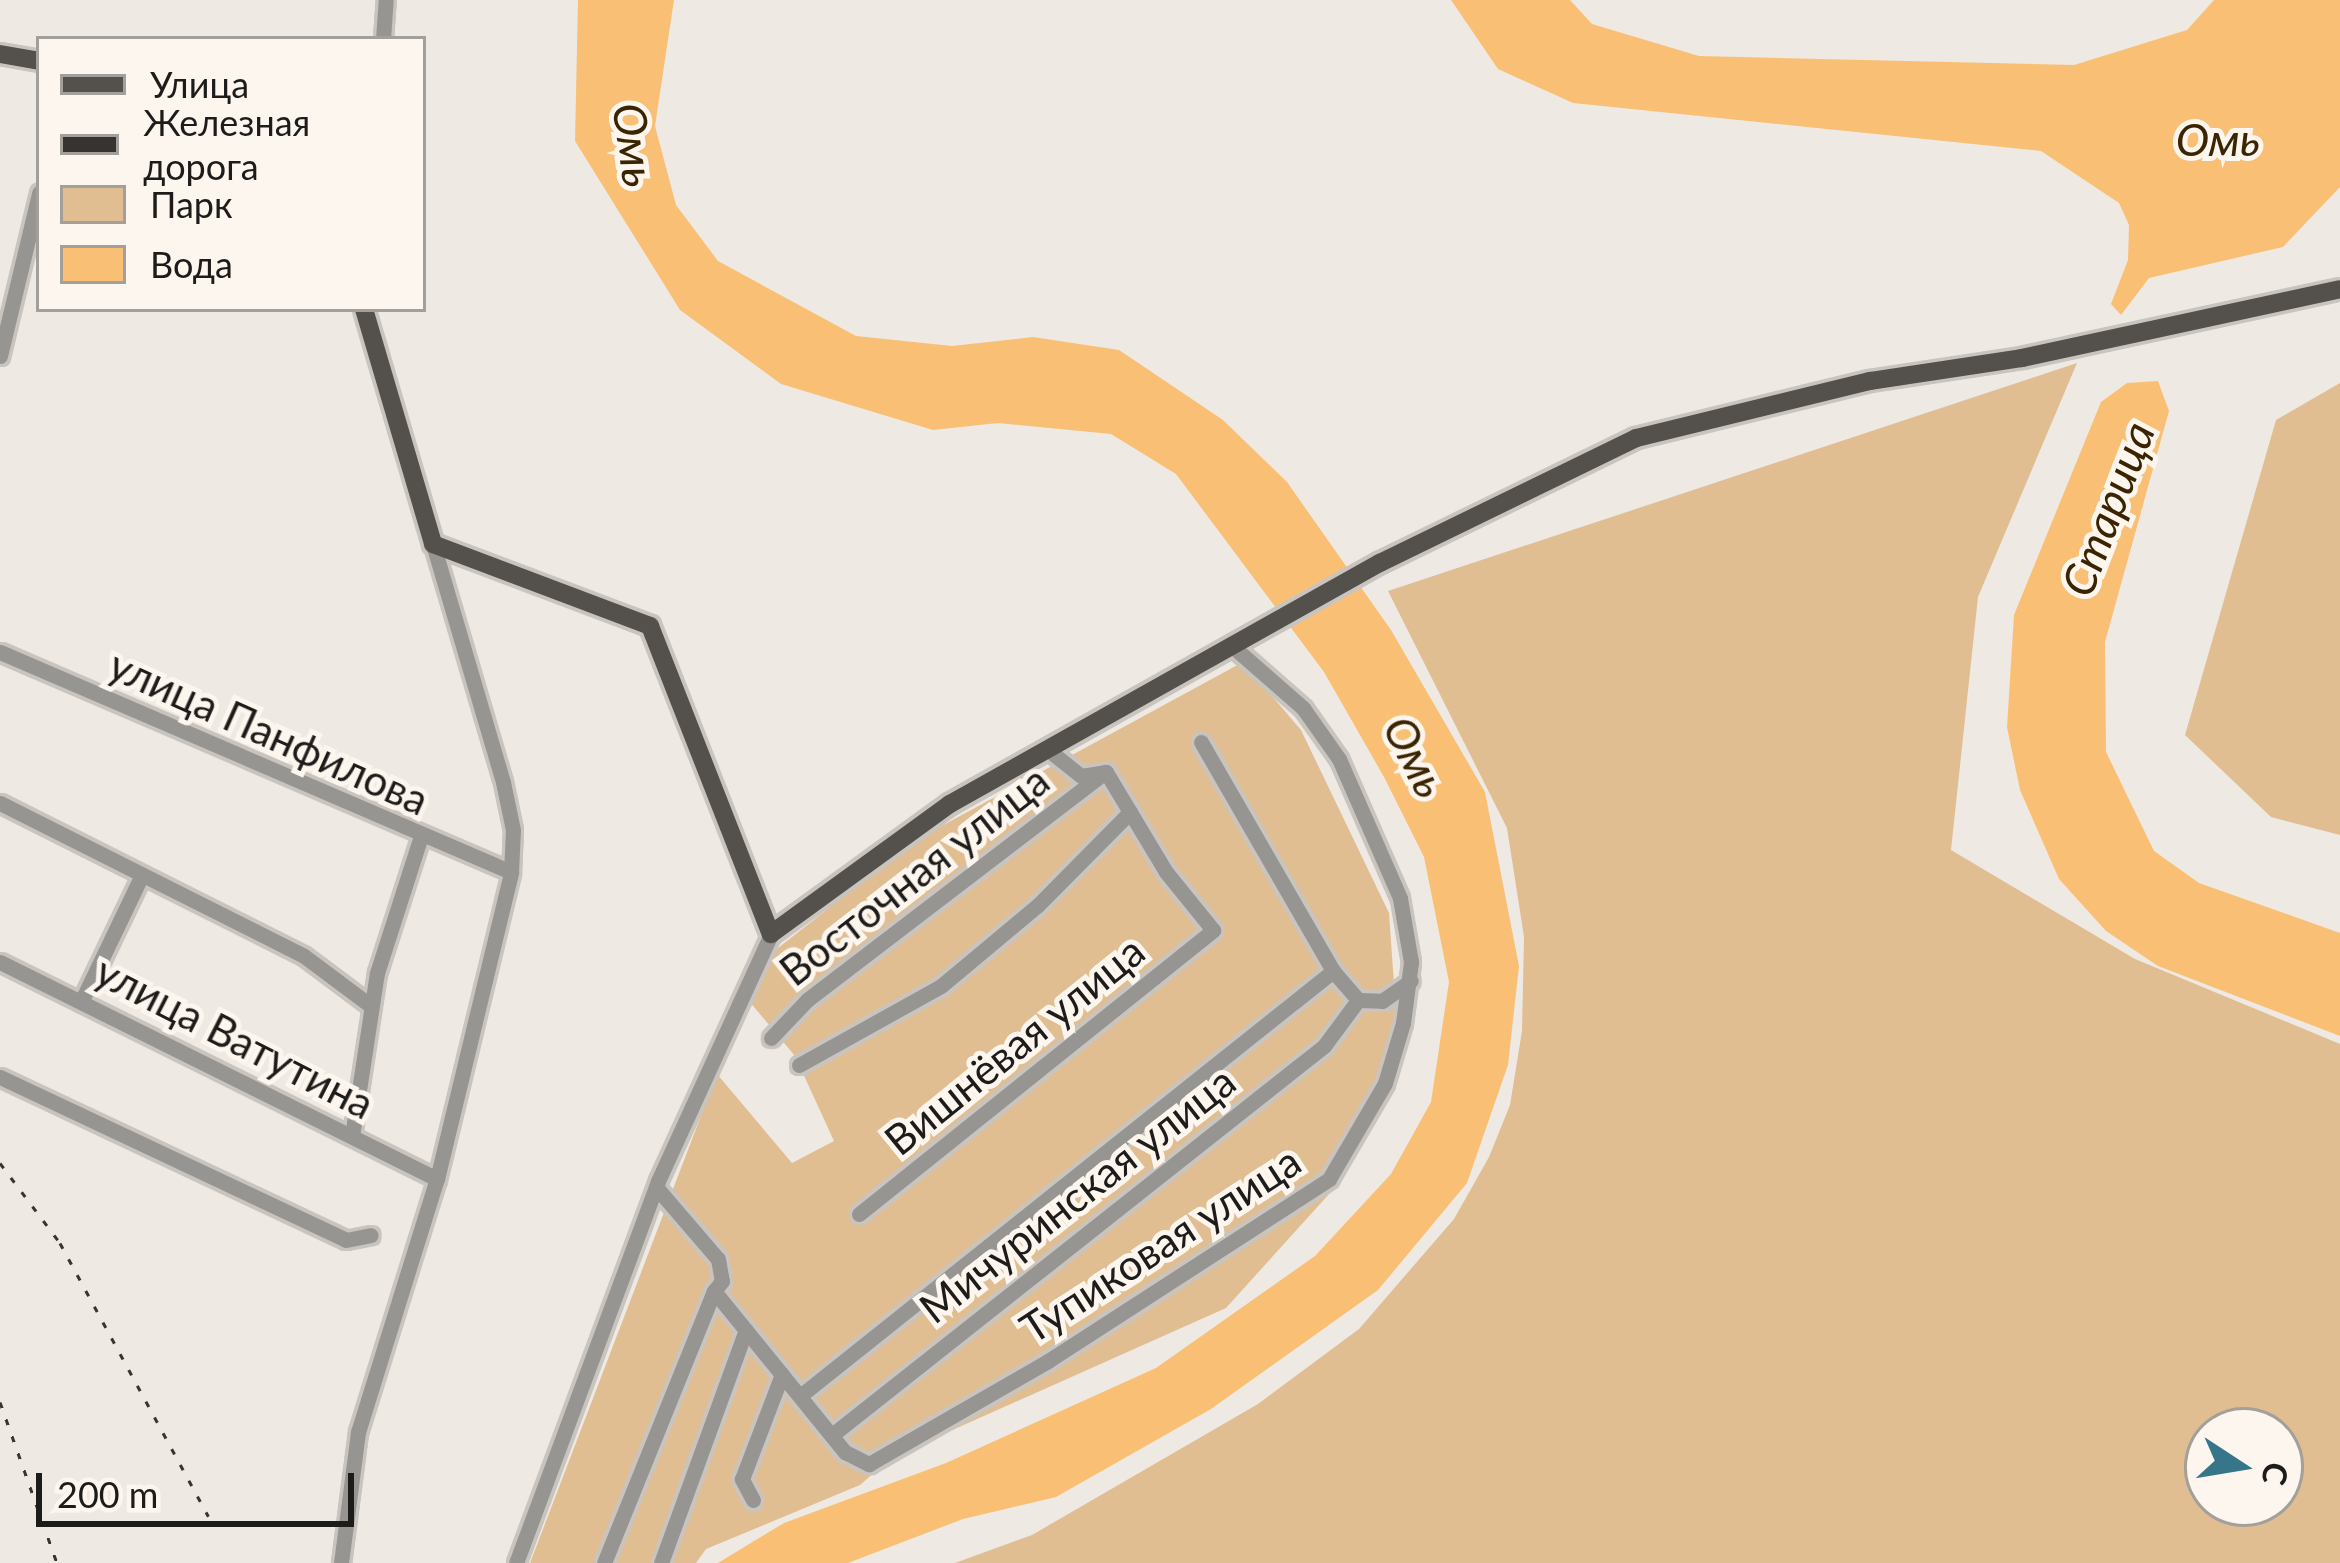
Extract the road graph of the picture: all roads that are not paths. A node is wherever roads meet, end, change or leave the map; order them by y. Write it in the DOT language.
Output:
graph roads {
  1 [pos="386,0"];
  2 [pos="383,36"];
  3 [pos="0,54"];
  4 [pos="36,61"];
  5 [pos="36,206"];
  6 [pos="2340,290"];
  7 [pos="365,312"];
  8 [pos="0,356"];
  9 [pos="433,544"];
  10 [pos="1234,643"];
  11 [pos="0,652"];
  12 [pos="1202,742"];
  13 [pos="1047,749"];
  14 [pos="1106,772"];
  15 [pos="0,802"];
  16 [pos="1130,812"];
  17 [pos="420,839"];
  18 [pos="511,872"];
  19 [pos="140,878"];
  20 [pos="771,934"];
  21 [pos="0,962"];
  22 [pos="1333,971"];
  23 [pos="1411,981"];
  24 [pos="82,1000"];
  25 [pos="1358,1000"];
  26 [pos="371,1006"];
  27 [pos="771,1038"];
  28 [pos="799,1065"];
  29 [pos="0,1077"];
  30 [pos="352,1136"];
  31 [pos="437,1179"];
  32 [pos="656,1187"];
  33 [pos="859,1214"];
  34 [pos="371,1235"];
  35 [pos="714,1291"];
  36 [pos="746,1330"];
  37 [pos="782,1374"];
  38 [pos="800,1396"];
  39 [pos="832,1435"];
  40 [pos="753,1500"];
  41 [pos="340,1563"];
  42 [pos="516,1563"];
  43 [pos="604,1563"];
  44 [pos="661,1563"];
  1 -- 2 [label="street"];
  3 -- 4 [label="main road"];
  5 -- 8 [label="street"];
  6 -- 10 [label="main road"];
  7 -- 9 [label="main road"];
  9 -- 18 [label="street"];
  9 -- 20 [label="main road"];
  10 -- 13 [label="main road"];
  10 -- 23 [label="street, Тупиковая улица"];
  11 -- 17 [label="street, улица Панфилова"];
  12 -- 22 [label="street"];
  13 -- 14 [label="street"];
  13 -- 20 [label="main road"];
  14 -- 16 [label="street"];
  14 -- 27 [label="street, Восточная улица"];
  15 -- 19 [label="street"];
  16 -- 28 [label="street"];
  16 -- 33 [label="street, Вишнёвая улица"];
  17 -- 18 [label="street, улица Панфилова"];
  17 -- 26 [label="street"];
  18 -- 31 [label="street"];
  19 -- 24 [label="street"];
  19 -- 26 [label="street"];
  20 -- 32 [label="street"];
  21 -- 24 [label="street, улица Ватутина"];
  22 -- 25 [label="street"];
  22 -- 38 [label="street"];
  23 -- 25 [label="street"];
  23 -- 39 [label="street, Тупиковая улица"];
  24 -- 30 [label="street, улица Ватутина"];
  25 -- 39 [label="street, Мичуринская улица"];
  26 -- 30 [label="street"];
  29 -- 34 [label="street"];
  30 -- 31 [label="street, улица Ватутина"];
  31 -- 41 [label="street"];
  32 -- 35 [label="street"];
  32 -- 42 [label="street"];
  35 -- 36 [label="street"];
  35 -- 43 [label="street"];
  36 -- 37 [label="street"];
  36 -- 44 [label="street"];
  37 -- 38 [label="street"];
  37 -- 40 [label="street"];
  38 -- 39 [label="street"];
}
